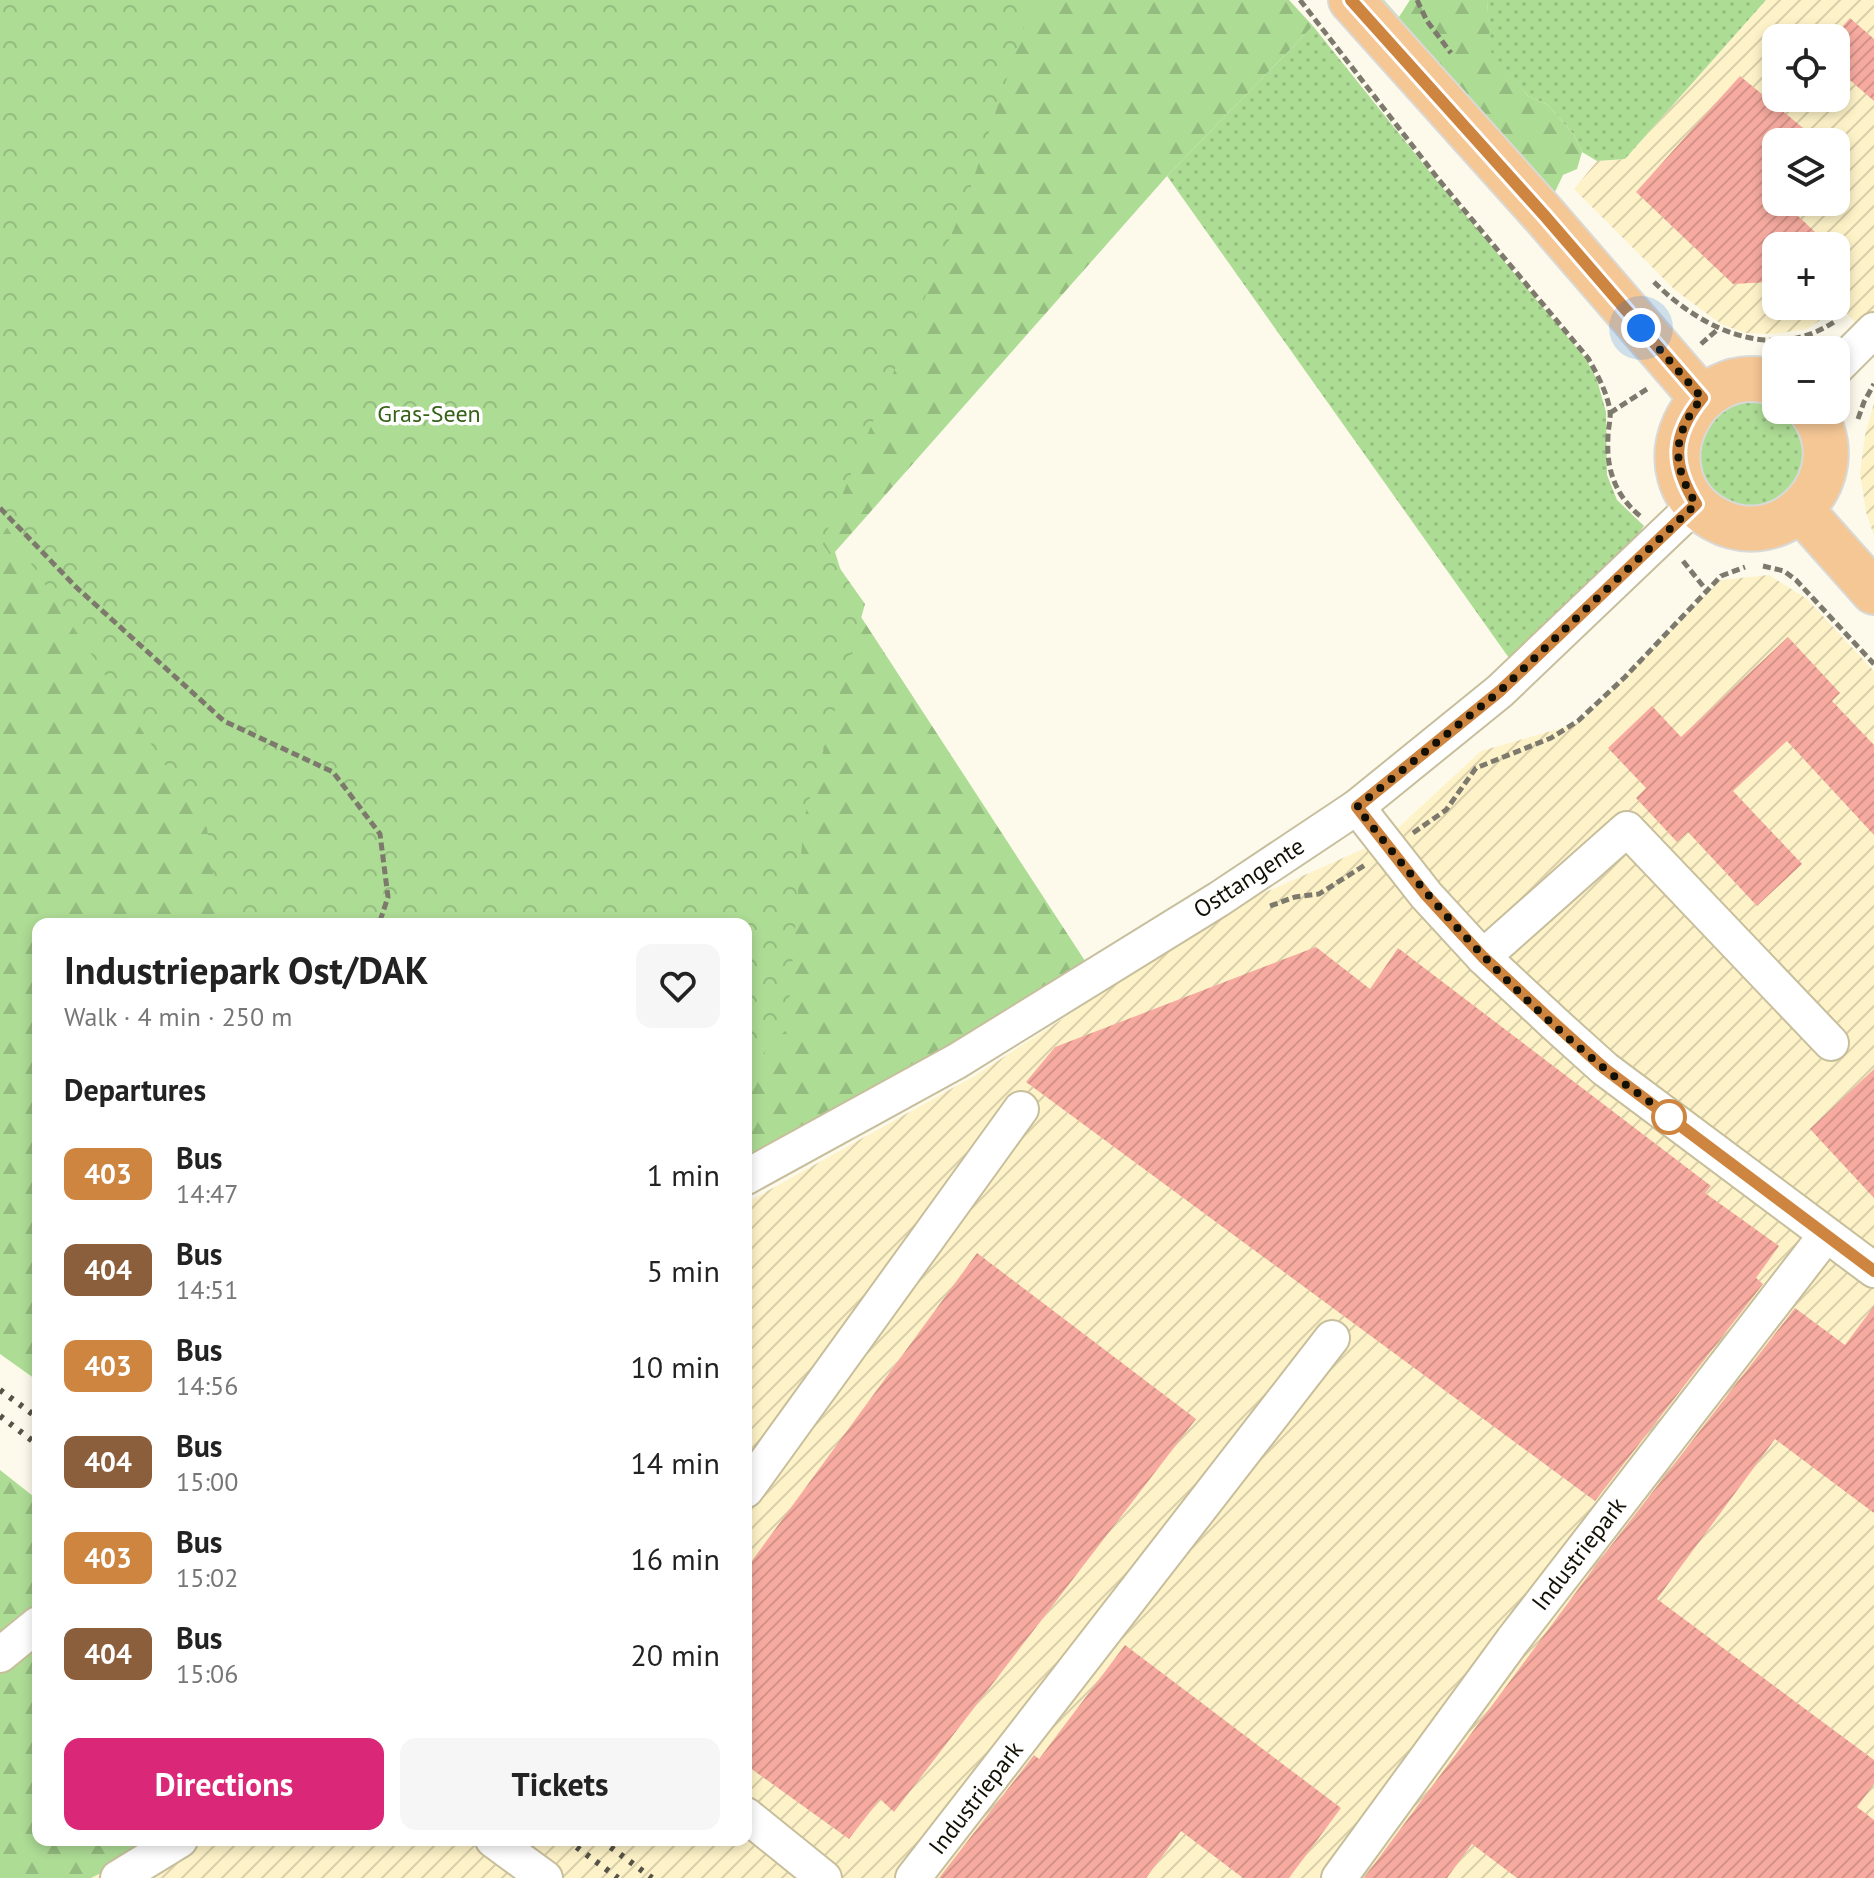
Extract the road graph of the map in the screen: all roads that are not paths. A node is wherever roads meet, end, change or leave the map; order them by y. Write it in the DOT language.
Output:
graph roads {
  1 [pos="1351,0"];
  2 [pos="1874,330"];
  3 [pos="1850,354"];
  4 [pos="1762,380"];
  5 [pos="1702,398"];
  6 [pos="1819,424"];
  7 [pos="1696,504"];
  8 [pos="1801,510"];
  9 [pos="1874,592"];
  10 [pos="1357,807"];
  11 [pos="1483,957"];
  12 [pos="1831,1043"];
  13 [pos="1021,1109"];
  14 [pos="752,1174"];
  15 [pos="1826,1235"];
  16 [pos="1874,1270"];
  17 [pos="1332,1338"];
  18 [pos="752,1482"];
  19 [pos="32,1629"];
  20 [pos="0,1655"];
  21 [pos="752,1820"];
  22 [pos="170,1846"];
  23 [pos="501,1846"];
  24 [pos="118,1878"];
  25 [pos="545,1878"];
  26 [pos="824,1878"];
  27 [pos="913,1878"];
  28 [pos="1339,1878"];
  1 -- 5 [label="main road"];
  2 -- 3 [label="street"];
  4 -- 5 [label="main road"];
  5 -- 7 [label="main road"];
  6 -- 8 [label="main road"];
  7 -- 8 [label="main road"];
  7 -- 10 [label="street, Osttangente"];
  8 -- 9 [label="main road"];
  10 -- 11 [label="street"];
  10 -- 14 [label="street, Osttangente"];
  11 -- 12 [label="street"];
  11 -- 15 [label="street"];
  13 -- 18 [label="street"];
  15 -- 16 [label="street"];
  15 -- 28 [label="street, Industriepark"];
  17 -- 27 [label="street, Industriepark"];
  19 -- 20 [label="street"];
  21 -- 26 [label="street"];
  22 -- 24 [label="street"];
  23 -- 25 [label="street"];
}
